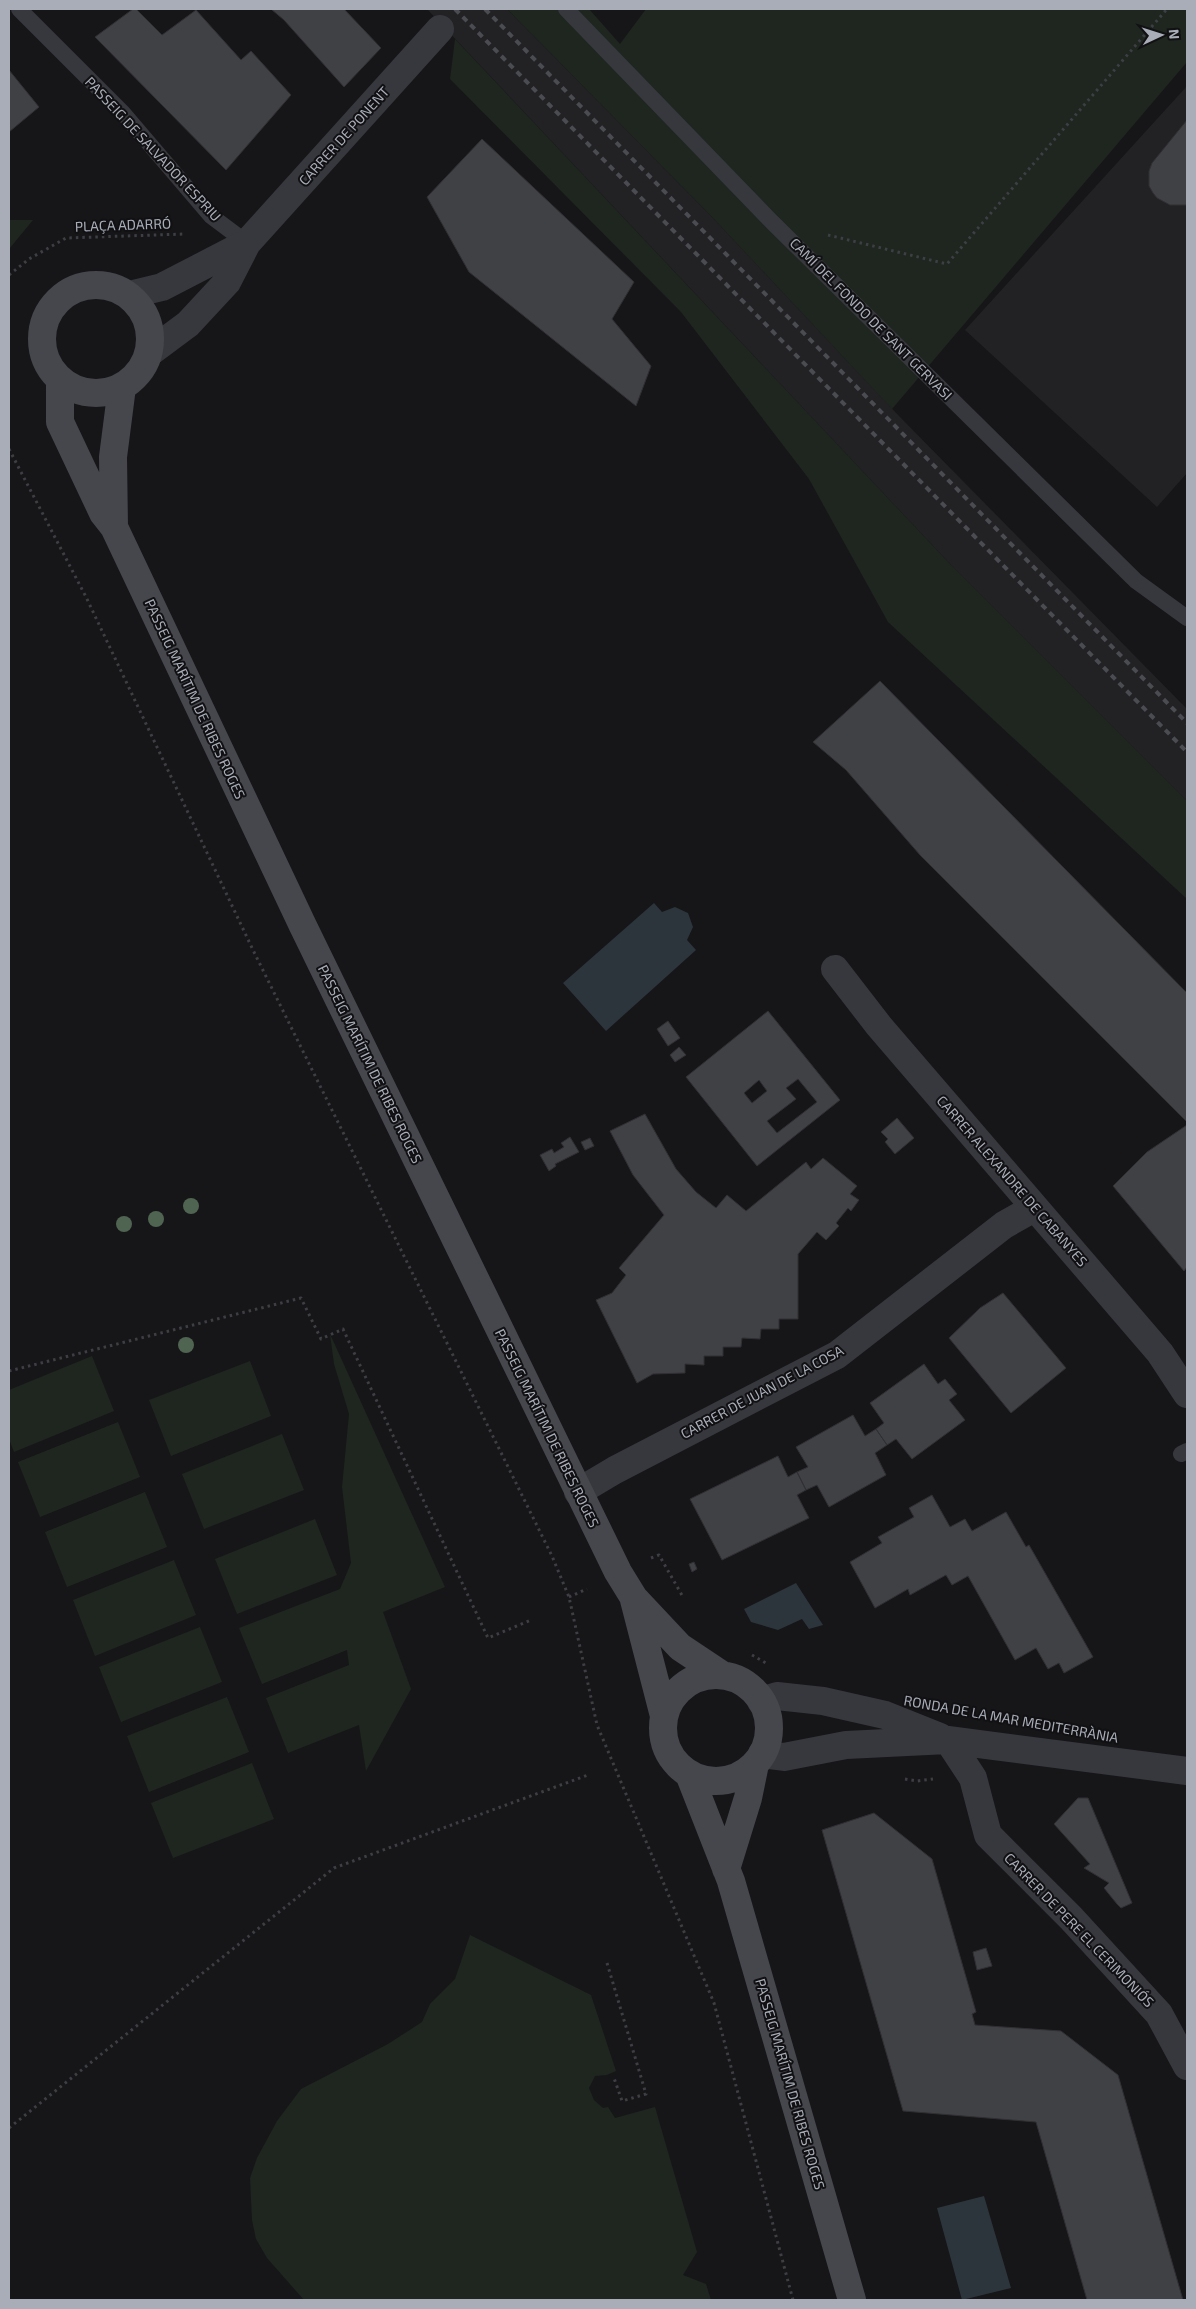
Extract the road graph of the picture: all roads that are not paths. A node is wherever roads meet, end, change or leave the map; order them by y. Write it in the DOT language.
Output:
graph roads {
  1 [pos="19,9"];
  2 [pos="566,9"];
  3 [pos="440,29"];
  4 [pos="247,243"];
  5 [pos="128,295"];
  6 [pos="148,353"];
  7 [pos="60,379"];
  8 [pos="122,387"];
  9 [pos="114,527"];
  10 [pos="1187,618"];
  11 [pos="835,969"];
  12 [pos="1034,1208"];
  13 [pos="1187,1394"];
  14 [pos="578,1492"];
  15 [pos="634,1598"];
  16 [pos="722,1675"];
  17 [pos="761,1701"];
  18 [pos="664,1716"];
  19 [pos="948,1740"];
  20 [pos="758,1759"];
  21 [pos="1187,1771"];
  22 [pos="689,1774"];
  23 [pos="726,1869"];
  24 [pos="1187,2066"];
  25 [pos="852,2300"];
  1 -- 4 [label="lane, PASSEIG DE SALVADOR ESPRIU"];
  2 -- 10 [label="lane, CAMÍ DEL FONDO DE SANT GERVASI"];
  3 -- 4 [label="street, CARRER DE PONENT"];
  4 -- 5 [label="street, CARRER DE PONENT"];
  4 -- 6 [label="street, CARRER DE PONENT"];
  5 -- 6 [label="street"];
  5 -- 7 [label="street"];
  6 -- 8 [label="street"];
  7 -- 8 [label="street"];
  7 -- 9 [label="street, PASSEIG MARÍTIM DE RIBES ROGES"];
  8 -- 9 [label="street, PASSEIG MARÍTIM DE RIBES ROGES"];
  9 -- 14 [label="street, PASSEIG MARÍTIM DE RIBES ROGES"];
  11 -- 12 [label="street, CARRER ALEXANDRE DE CABANYES"];
  12 -- 13 [label="street, CARRER ALEXANDRE DE CABANYES"];
  12 -- 14 [label="street, CARRER DE JUAN DE LA COSA"];
  14 -- 15 [label="street, PASSEIG MARÍTIM DE RIBES ROGES"];
  15 -- 16 [label="street, PASSEIG MARÍTIM DE RIBES ROGES"];
  15 -- 18 [label="street, PASSEIG MARÍTIM DE RIBES ROGES"];
  16 -- 17 [label="street, PASSEIG MARÍTIM DE RIBES ROGES"];
  16 -- 18 [label="street, PASSEIG MARÍTIM DE RIBES ROGES"];
  17 -- 19 [label="street, RONDA DE LA MAR MEDITERRÀNIA"];
  17 -- 20 [label="street, PASSEIG MARÍTIM DE RIBES ROGES"];
  18 -- 22 [label="street, PASSEIG MARÍTIM DE RIBES ROGES"];
  19 -- 20 [label="street, RONDA DE LA MAR MEDITERRÀNIA"];
  19 -- 21 [label="street, RONDA DE LA MAR MEDITERRÀNIA"];
  19 -- 24 [label="street, CARRER DE PERE EL CERIMONIÓS"];
  20 -- 22 [label="street, PASSEIG MARÍTIM DE RIBES ROGES"];
  20 -- 23 [label="street, PASSEIG MARÍTIM DE RIBES ROGES"];
  22 -- 23 [label="street, PASSEIG MARÍTIM DE RIBES ROGES"];
  23 -- 25 [label="street, PASSEIG MARÍTIM DE RIBES ROGES"];
}
